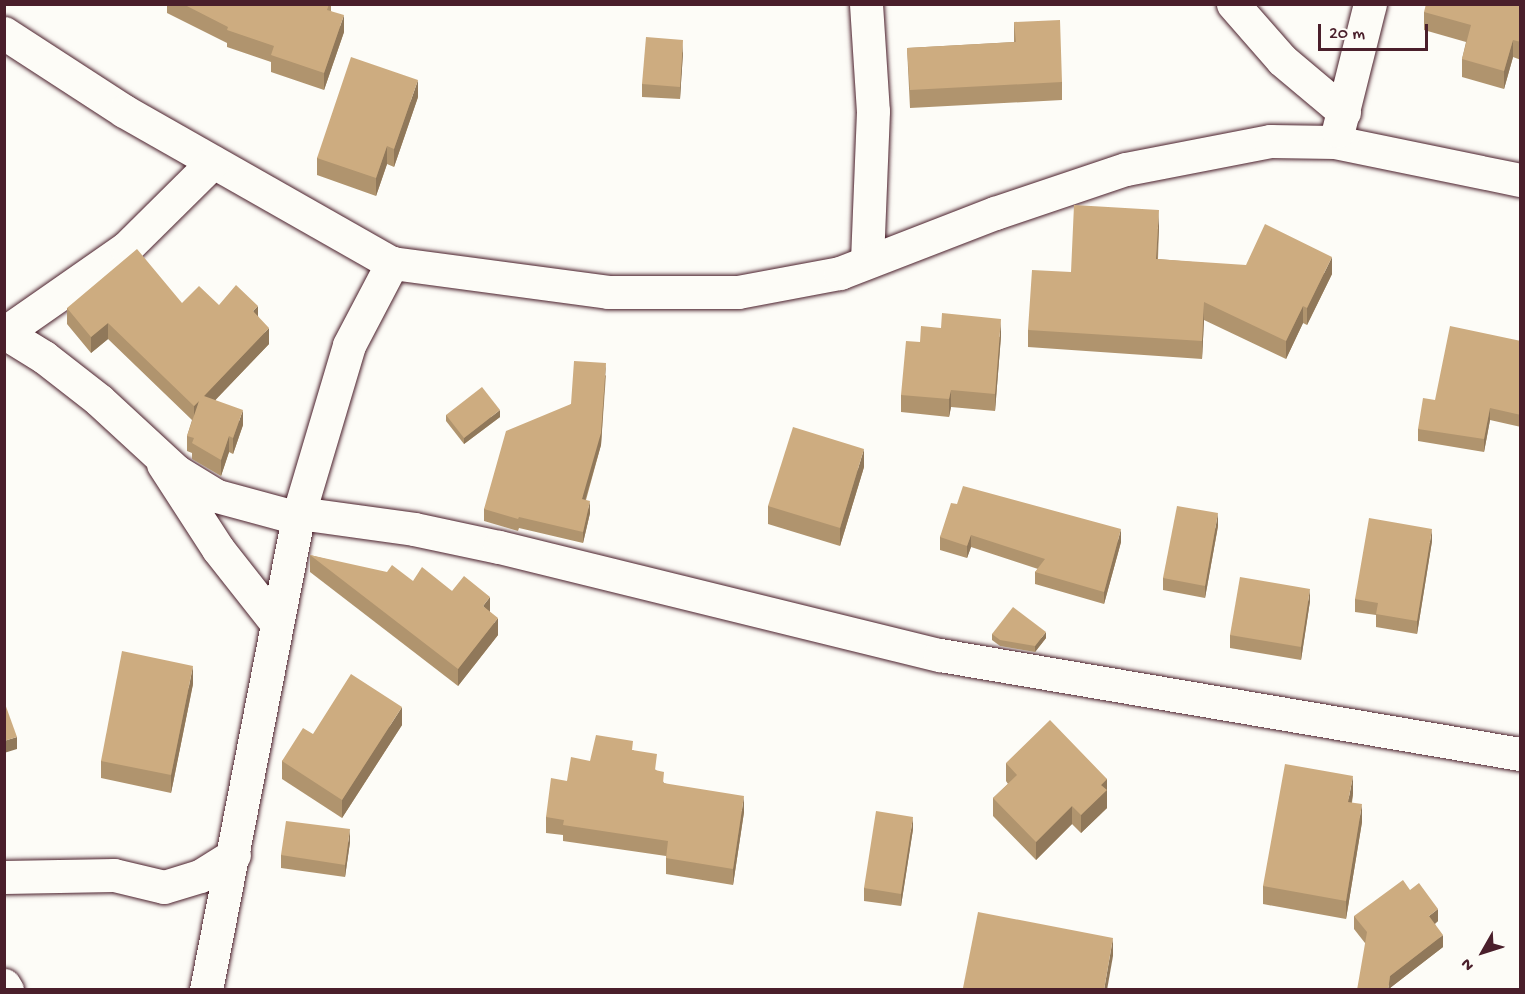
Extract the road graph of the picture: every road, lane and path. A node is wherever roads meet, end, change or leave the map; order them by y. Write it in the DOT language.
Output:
graph roads {
  1 [pos="866,4"];
  2 [pos="1233,4"];
  3 [pos="1370,4"];
  4 [pos="4,33"];
  5 [pos="1340,127"];
  6 [pos="213,162"];
  7 [pos="1521,180"];
  8 [pos="867,262"];
  9 [pos="392,263"];
  10 [pos="4,333"];
  11 [pos="159,457"];
  12 [pos="298,515"];
  13 [pos="277,624"];
  14 [pos="1521,754"];
  15 [pos="234,855"];
  16 [pos="4,877"];
  17 [pos="4,985"];
  18 [pos="7,990"];
  19 [pos="206,990"];
  1 -- 8 [label="street"];
  2 -- 5 [label="street"];
  3 -- 5 [label="street"];
  4 -- 6 [label="street"];
  5 -- 7 [label="street"];
  5 -- 8 [label="street"];
  6 -- 9 [label="street"];
  6 -- 10 [label="street"];
  8 -- 9 [label="street"];
  9 -- 12 [label="street"];
  10 -- 11 [label="street"];
  11 -- 12 [label="street"];
  11 -- 13 [label="street"];
  12 -- 13 [label="street"];
  12 -- 14 [label="street"];
  13 -- 15 [label="street"];
  15 -- 16 [label="street"];
  15 -- 19 [label="street"];
  17 -- 18 [label="street"];
}
